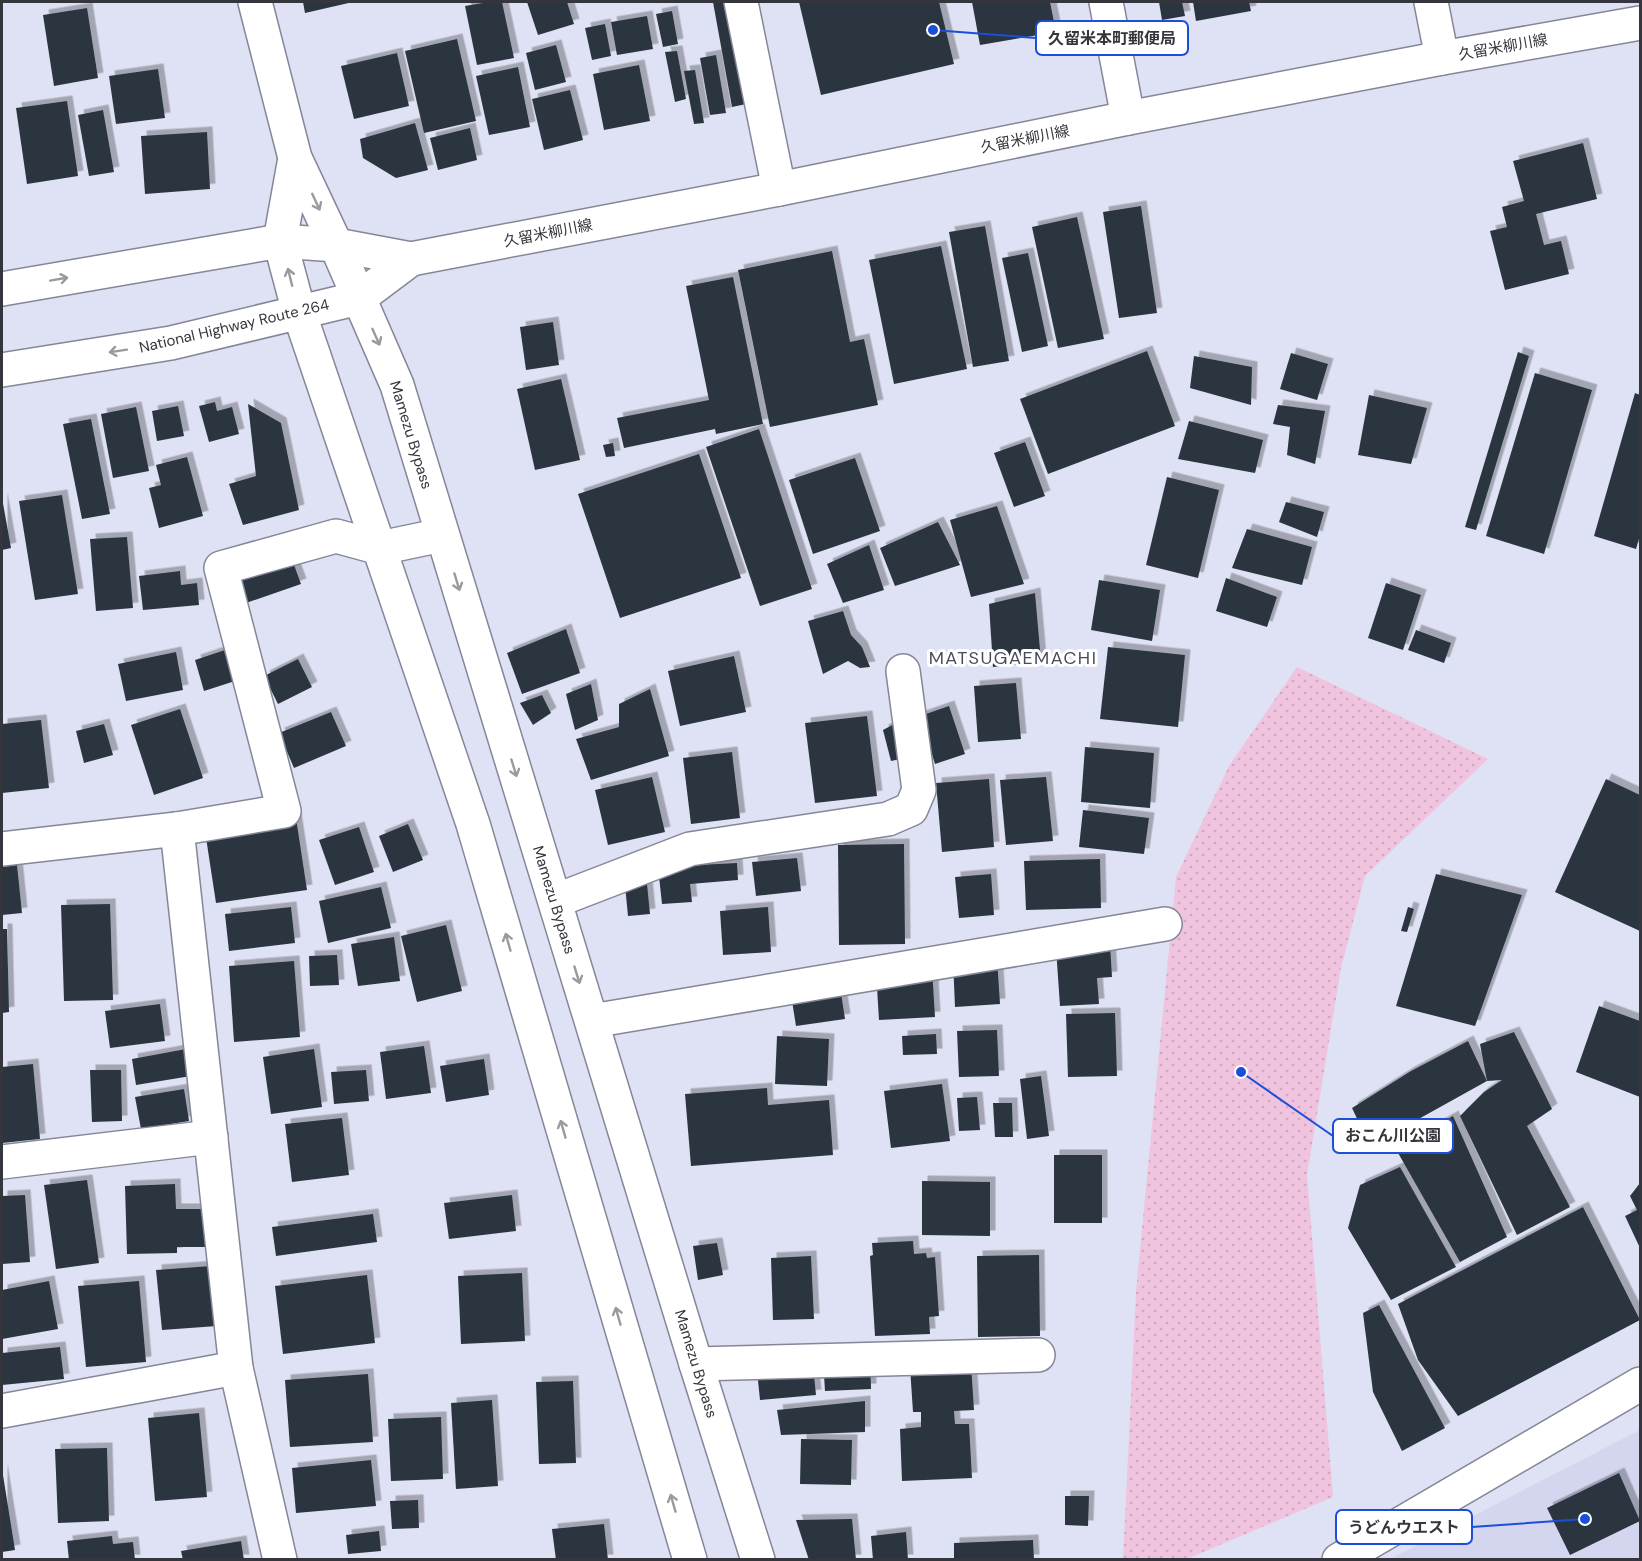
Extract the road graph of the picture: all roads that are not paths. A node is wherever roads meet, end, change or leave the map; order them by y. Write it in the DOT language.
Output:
graph roads {
  1 [pos="255,2"];
  2 [pos="741,2"];
  3 [pos="1106,2"];
  4 [pos="1431,2"];
  5 [pos="1641,23"];
  6 [pos="1442,58"];
  7 [pos="1128,118"];
  8 [pos="295,158"];
  9 [pos="779,189"];
  10 [pos="280,241"];
  11 [pos="336,245"];
  12 [pos="411,259"];
  13 [pos="2,289"];
  14 [pos="359,298"];
  15 [pos="299,312"];
  16 [pos="2,370"];
  17 [pos="442,535"];
  18 [pos="380,548"];
  19 [pos="903,671"];
  20 [pos="177,829"];
  21 [pos="2,849"];
  22 [pos="555,901"];
  23 [pos="1165,924"];
  24 [pos="592,1021"];
  25 [pos="212,1137"];
  26 [pos="2,1162"];
  27 [pos="1038,1354"];
  28 [pos="696,1364"];
  29 [pos="236,1368"];
  30 [pos="1641,1384"];
  31 [pos="2,1411"];
  32 [pos="280,1560"];
  33 [pos="690,1560"];
  34 [pos="758,1560"];
  35 [pos="1339,1560"];
  1 -- 8 [label="main road"];
  2 -- 9 [label="main road"];
  3 -- 7 [label="main road"];
  4 -- 6 [label="main road"];
  5 -- 6 [label="main road, 久留米柳川線"];
  6 -- 7 [label="main road, 久留米柳川線"];
  7 -- 9 [label="main road, 久留米柳川線"];
  8 -- 10 [label="main road"];
  8 -- 11 [label="main road, Mamezu Bypass, one-way"];
  9 -- 12 [label="main road, 久留米柳川線"];
  10 -- 11 [label="main road"];
  13 -- 10 [label="main road, one-way"];
  15 -- 10 [label="main road, one-way"];
  11 -- 12 [label="main road, 久留米柳川線"];
  11 -- 14 [label="main road, Mamezu Bypass"];
  12 -- 14 [label="main road, 久留米柳川線"];
  14 -- 15 [label="main road, National Highway Route 264"];
  14 -- 17 [label="main road, Mamezu Bypass, one-way"];
  15 -- 16 [label="main road, National Highway Route 264, one-way"];
  15 -- 18 [label="main road"];
  17 -- 18 [label="main road"];
  17 -- 22 [label="main road, Mamezu Bypass, one-way"];
  18 -- 20 [label="main road"];
  33 -- 18 [label="main road, one-way"];
  19 -- 22 [label="main road"];
  20 -- 21 [label="main road"];
  20 -- 25 [label="main road"];
  22 -- 24 [label="main road, Mamezu Bypass, one-way"];
  23 -- 24 [label="main road"];
  24 -- 28 [label="main road, Mamezu Bypass"];
  25 -- 26 [label="main road"];
  25 -- 29 [label="main road"];
  27 -- 28 [label="main road"];
  28 -- 34 [label="main road, Mamezu Bypass"];
  29 -- 31 [label="main road"];
  29 -- 32 [label="main road"];
  30 -- 35 [label="main road"];
}
